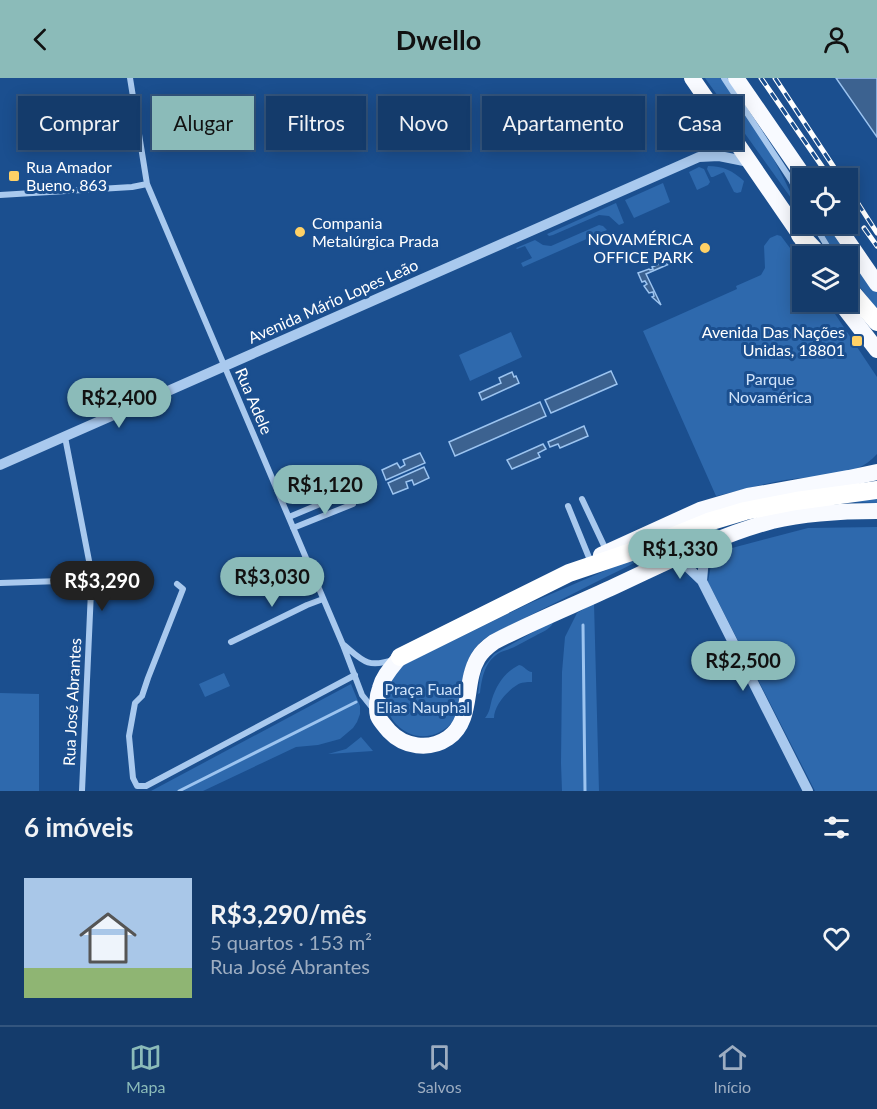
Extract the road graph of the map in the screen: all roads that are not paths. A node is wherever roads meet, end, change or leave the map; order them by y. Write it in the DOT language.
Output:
graph roads {
  1 [pos="130,78"];
  2 [pos="692,78"];
  3 [pos="724,78"];
  4 [pos="736,78"];
  5 [pos="749,162"];
  6 [pos="798,168"];
  7 [pos="792,182"];
  8 [pos="147,184"];
  9 [pos="0,195"];
  10 [pos="792,212"];
  11 [pos="812,234"];
  12 [pos="843,234"];
  13 [pos="823,246"];
  14 [pos="877,284"];
  15 [pos="858,293"];
  16 [pos="858,300"];
  17 [pos="848,312"];
  18 [pos="877,322"];
  19 [pos="877,350"];
  20 [pos="225,366"];
  21 [pos="65,437"];
  22 [pos="877,461"];
  23 [pos="0,465"];
  24 [pos="877,472"];
  25 [pos="849,478"];
  26 [pos="877,490"];
  27 [pos="351,491"];
  28 [pos="582,499"];
  29 [pos="353,504"];
  30 [pos="568,506"];
  31 [pos="877,511"];
  32 [pos="289,517"];
  33 [pos="293,528"];
  34 [pos="705,546"];
  35 [pos="607,553"];
  36 [pos="677,558"];
  37 [pos="590,560"];
  38 [pos="569,573"];
  39 [pos="91,580"];
  40 [pos="702,581"];
  41 [pos="0,583"];
  42 [pos="177,584"];
  43 [pos="323,598"];
  44 [pos="231,642"];
  45 [pos="343,645"];
  46 [pos="400,657"];
  47 [pos="355,675"];
  48 [pos="378,715"];
  49 [pos="82,791"];
  50 [pos="808,791"];
  1 -- 8 [label="street, Rua Adele"];
  2 -- 5 [label="highway"];
  3 -- 7 [label="street"];
  4 -- 6 [label="highway"];
  5 -- 10 [label="highway"];
  5 -- 20 [label="street, Avenida Mário Lopes Leão"];
  8 -- 9 [label="street"];
  8 -- 20 [label="street, Rua Adele"];
  11 -- 13 [label="street"];
  12 -- 14 [label="highway"];
  15 -- 18 [label="street"];
  16 -- 18 [label="highway"];
  17 -- 19 [label="highway"];
  20 -- 21 [label="street, Avenida Mário Lopes Leão"];
  20 -- 32 [label="street, Rua Adele"];
  21 -- 23 [label="street, Avenida Mário Lopes Leão"];
  21 -- 39 [label="street, Rua José Abrantes"];
  22 -- 25 [label="highway"];
  24 -- 25 [label="highway"];
  25 -- 35 [label="highway"];
  26 -- 38 [label="highway"];
  27 -- 32 [label="street"];
  28 -- 35 [label="street"];
  29 -- 33 [label="street"];
  30 -- 37 [label="street"];
  31 -- 34 [label="highway"];
  32 -- 33 [label="street, Rua Adele"];
  33 -- 43 [label="street, Rua Adele"];
  34 -- 36 [label="highway"];
  34 -- 40 [label="street"];
  35 -- 37 [label="highway"];
  36 -- 40 [label="street"];
  36 -- 48 [label="highway"];
  37 -- 38 [label="highway"];
  38 -- 46 [label="highway"];
  39 -- 41 [label="street"];
  39 -- 49 [label="street, Rua José Abrantes"];
  40 -- 50 [label="street"];
  42 -- 47 [label="street"];
  43 -- 44 [label="street"];
  43 -- 45 [label="street, Rua Adele"];
  45 -- 46 [label="street"];
  45 -- 47 [label="street, Rua Adele"];
  46 -- 48 [label="highway"];
  47 -- 48 [label="street, Rua Adele"];
}
